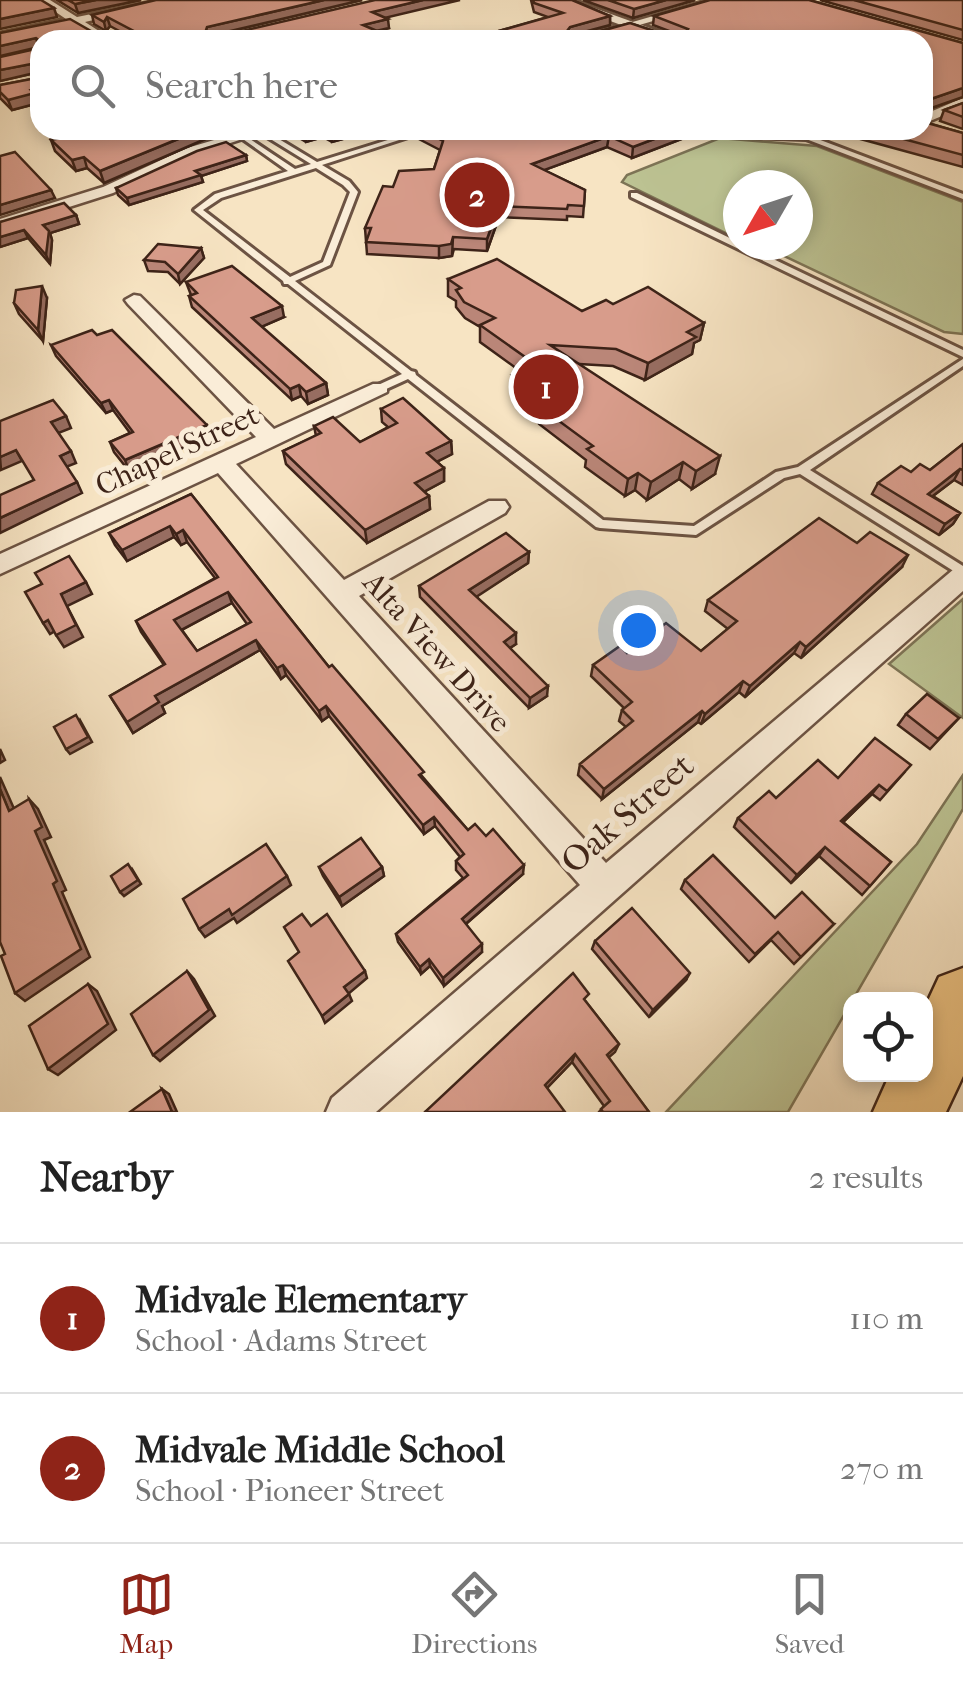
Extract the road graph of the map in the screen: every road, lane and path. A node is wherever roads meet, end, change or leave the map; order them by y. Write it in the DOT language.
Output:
graph roads {
  1 [pos="43,0"];
  2 [pos="176,0"];
  3 [pos="559,0"];
  4 [pos="720,0"];
  5 [pos="75,20"];
  6 [pos="631,25"];
  7 [pos="90,30"];
  8 [pos="613,30"];
  9 [pos="646,30"];
  10 [pos="0,36"];
  11 [pos="963,102"];
  12 [pos="933,117"];
  13 [pos="933,126"];
  14 [pos="950,134"];
  15 [pos="229,140"];
  16 [pos="248,140"];
  17 [pos="277,140"];
  18 [pos="395,140"];
  19 [pos="815,140"];
  20 [pos="316,165"];
  21 [pos="294,172"];
  22 [pos="634,195"];
  23 [pos="963,197"];
  24 [pos="0,224"];
  25 [pos="287,282"];
  26 [pos="134,300"];
  27 [pos="963,354"];
  28 [pos="963,362"];
  29 [pos="411,374"];
  30 [pos="380,388"];
  31 [pos="271,439"];
  32 [pos="221,462"];
  33 [pos="802,470"];
  34 [pos="497,508"];
  35 [pos="0,566"];
  36 [pos="963,574"];
  37 [pos="340,594"];
  38 [pos="604,886"];
  39 [pos="963,1001"];
  40 [pos="346,1112"];
  41 [pos="909,1112"];
  1 -- 5 [label="street"];
  2 -- 5 [label="street"];
  3 -- 6 [label="street"];
  4 -- 6 [label="street"];
  5 -- 7 [label="street"];
  5 -- 10 [label="street"];
  6 -- 8 [label="street"];
  6 -- 9 [label="street"];
  11 -- 12 [label="street"];
  13 -- 14 [label="street"];
  15 -- 24 [label="street"];
  16 -- 21 [label="lane"];
  17 -- 20 [label="lane"];
  18 -- 20 [label="lane"];
  19 -- 23 [label="lane"];
  20 -- 21 [label="lane"];
  20 -- 25 [label="lane"];
  21 -- 25 [label="lane"];
  22 -- 27 [label="lane"];
  25 -- 29 [label="lane"];
  26 -- 31 [label="street"];
  28 -- 33 [label="lane"];
  29 -- 30 [label="lane"];
  29 -- 33 [label="lane"];
  30 -- 31 [label="street, Chapel Street"];
  31 -- 32 [label="street, Chapel Street"];
  32 -- 35 [label="street, Chapel Street"];
  32 -- 37 [label="street, Alta View Drive"];
  33 -- 36 [label="lane"];
  34 -- 37 [label="street"];
  36 -- 38 [label="street, Oak Street"];
  37 -- 38 [label="street, Alta View Drive"];
  38 -- 40 [label="street, Oak Street"];
  39 -- 41 [label="highway"];
}
